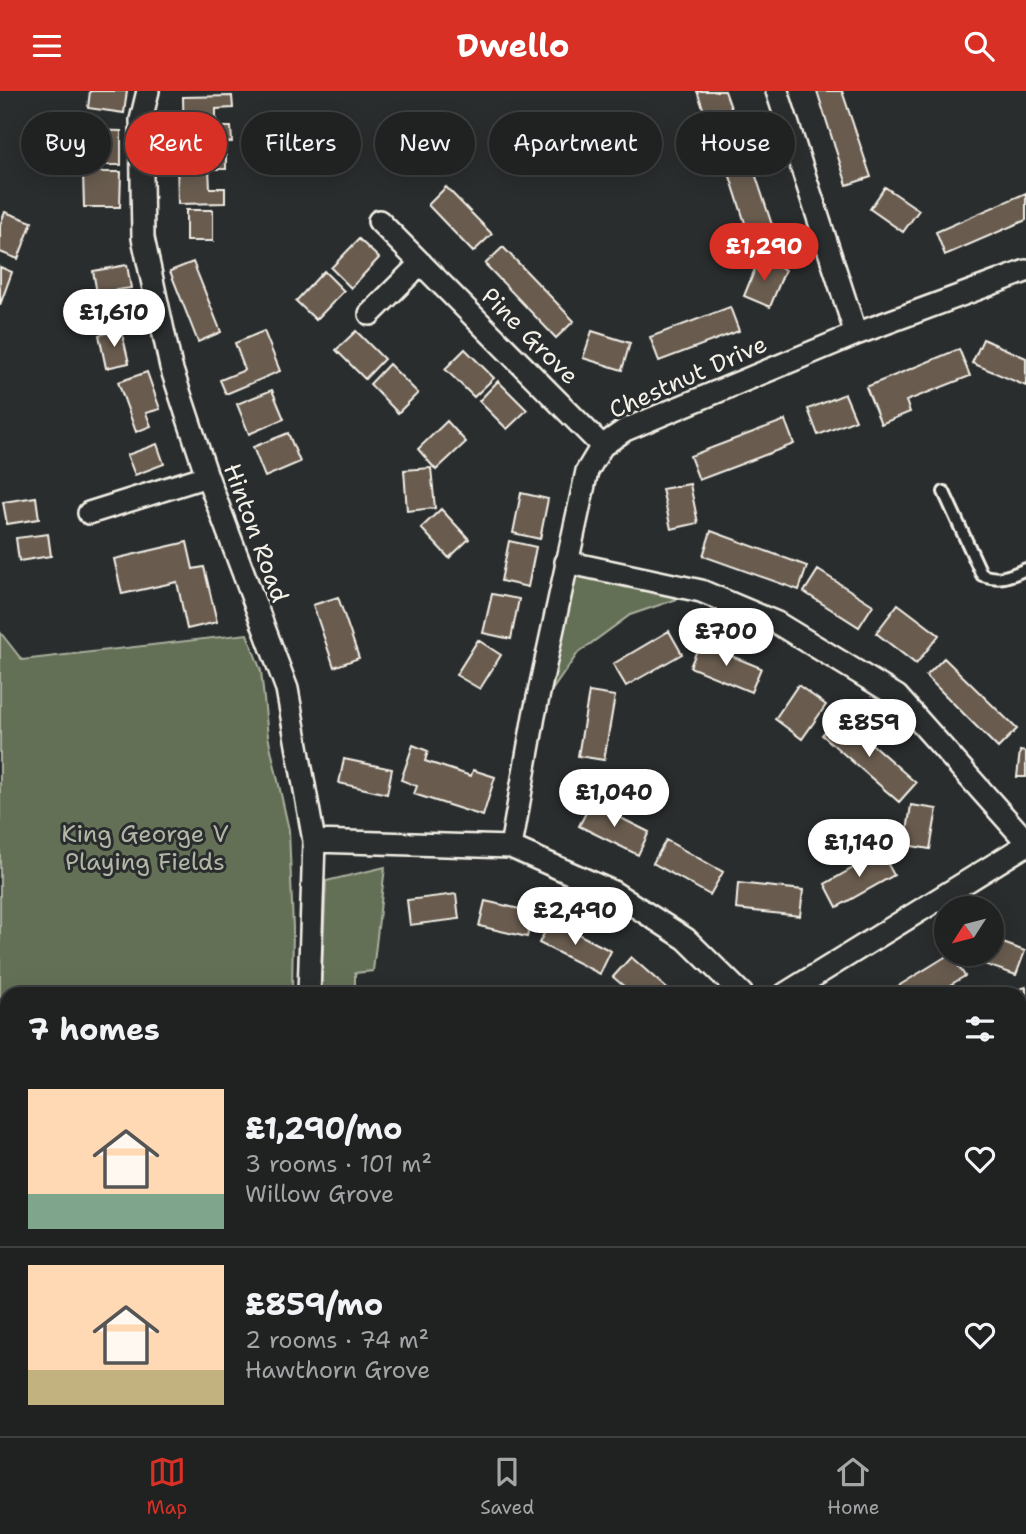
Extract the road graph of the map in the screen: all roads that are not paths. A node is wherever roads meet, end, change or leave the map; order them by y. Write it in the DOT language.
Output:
graph roads {
  1 [pos="148,91"];
  2 [pos="777,91"];
  3 [pos="379,221"];
  4 [pos="421,263"];
  5 [pos="1026,271"];
  6 [pos="370,314"];
  7 [pos="856,334"];
  8 [pos="601,446"];
  9 [pos="206,476"];
  10 [pos="944,492"];
  11 [pos="89,513"];
  12 [pos="566,562"];
  13 [pos="1026,569"];
  14 [pos="314,841"];
  15 [pos="1026,843"];
  16 [pos="511,847"];
  17 [pos="309,987"];
  18 [pos="735,987"];
  19 [pos="796,987"];
  1 -- 9 [label="street, Hinton Road"];
  2 -- 7 [label="street"];
  3 -- 4 [label="street, Pine Grove"];
  4 -- 6 [label="street"];
  4 -- 8 [label="street, Pine Grove"];
  5 -- 7 [label="street, Chestnut Drive"];
  7 -- 8 [label="street, Chestnut Drive"];
  8 -- 12 [label="street, Chestnut Drive"];
  9 -- 11 [label="street"];
  9 -- 14 [label="street, Hinton Road"];
  10 -- 13 [label="lane"];
  12 -- 15 [label="street"];
  12 -- 16 [label="street, Chestnut Drive"];
  14 -- 16 [label="street"];
  14 -- 17 [label="street, Hinton Road"];
  15 -- 19 [label="street"];
  16 -- 18 [label="street"];
}
